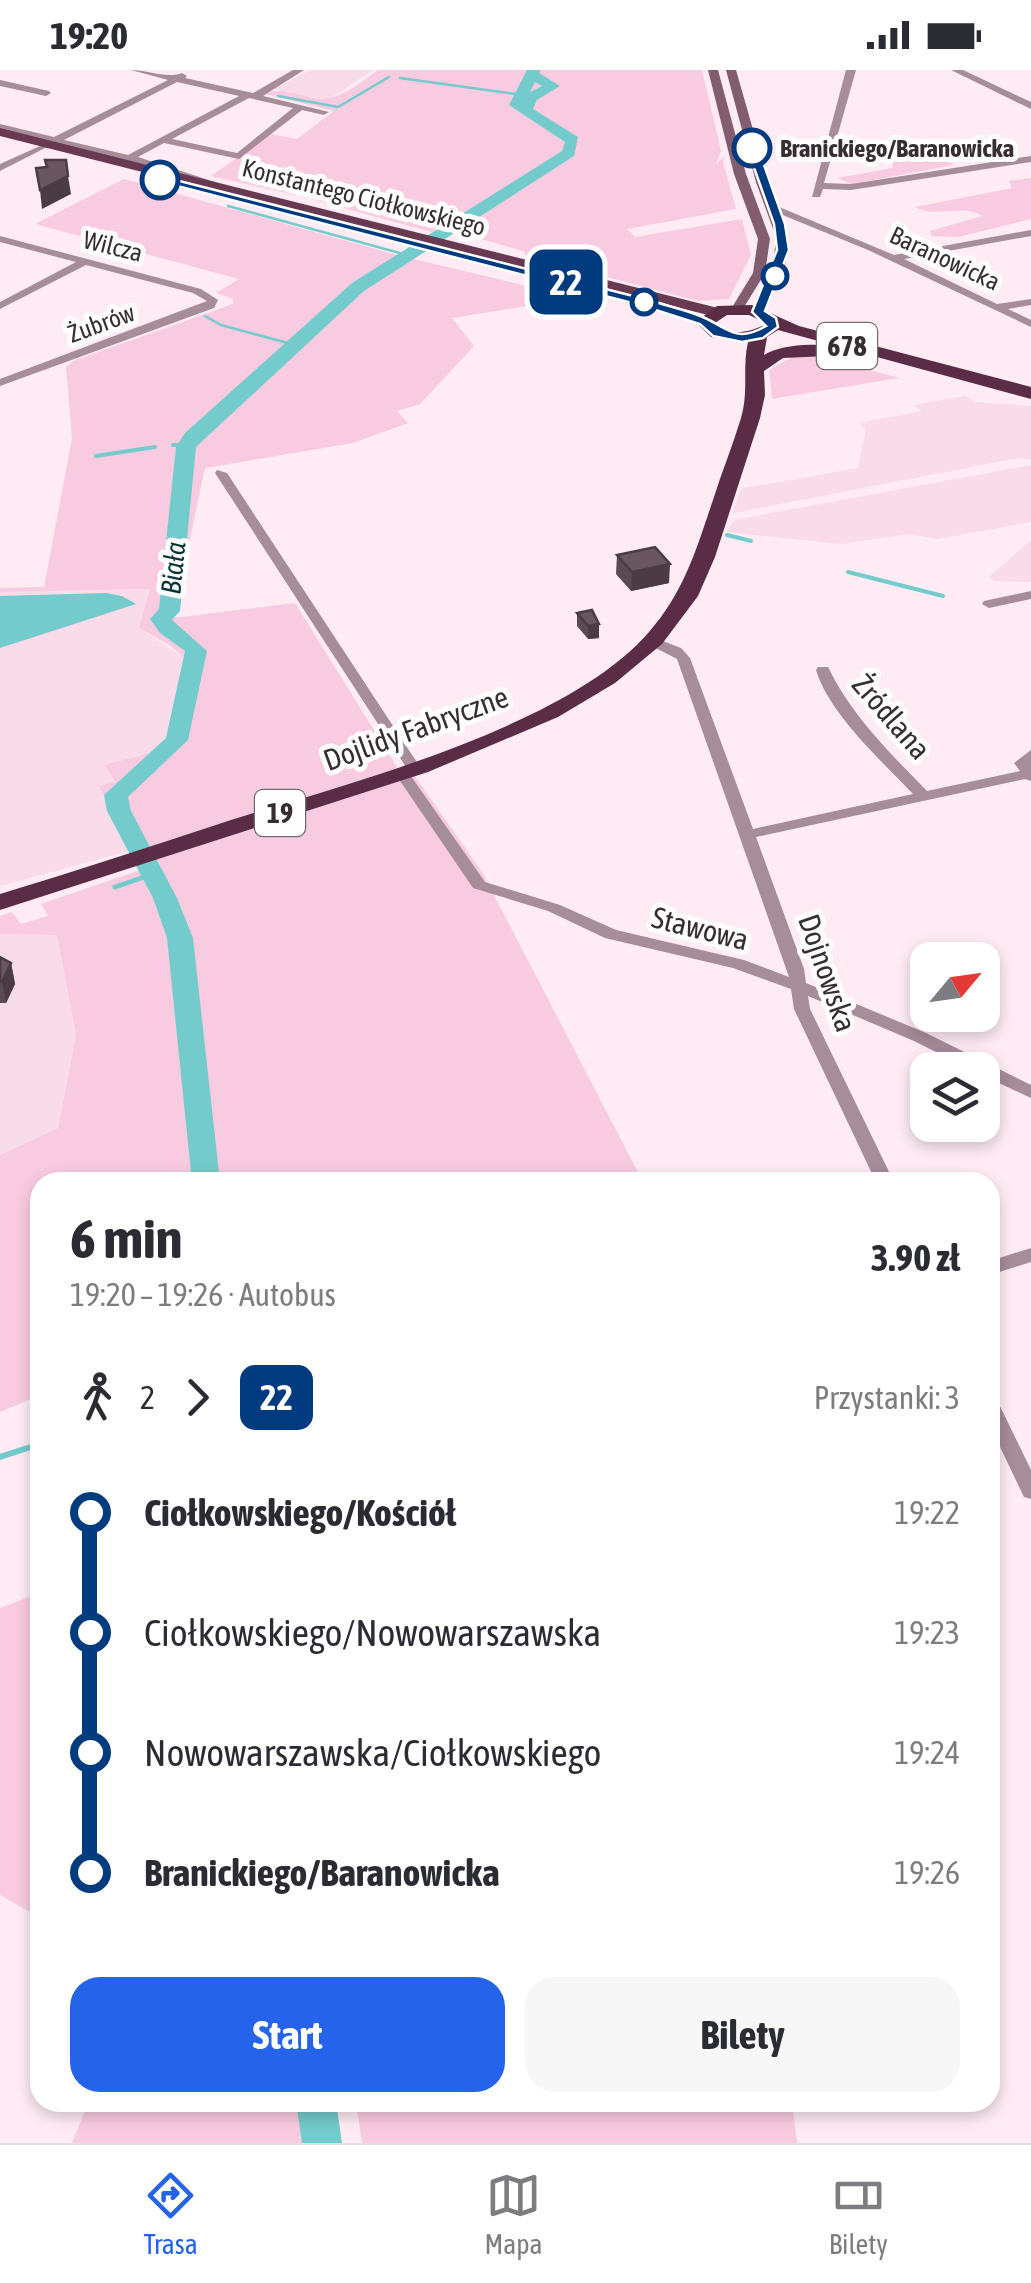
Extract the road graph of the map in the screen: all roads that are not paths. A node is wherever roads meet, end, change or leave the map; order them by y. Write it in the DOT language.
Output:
graph roads {
  1 [pos="136,70"];
  2 [pos="191,70"];
  3 [pos="299,70"];
  4 [pos="713,70"];
  5 [pos="731,70"];
  6 [pos="851,70"];
  7 [pos="956,70"];
  8 [pos="176,79"];
  9 [pos="0,83"];
  10 [pos="46,93"];
  11 [pos="250,96"];
  12 [pos="1031,106"];
  13 [pos="300,107"];
  14 [pos="324,112"];
  15 [pos="0,129"];
  16 [pos="162,140"];
  17 [pos="0,141"];
  18 [pos="49,145"];
  19 [pos="129,158"];
  20 [pos="1031,159"];
  21 [pos="0,168"];
  22 [pos="178,180"];
  23 [pos="214,185"];
  24 [pos="772,206"];
  25 [pos="758,219"];
  26 [pos="781,230"];
  27 [pos="1031,233"];
  28 [pos="838,234"];
  29 [pos="0,239"];
  30 [pos="430,243"];
  31 [pos="893,258"];
  32 [pos="84,262"];
  33 [pos="213,300"];
  34 [pos="3,301"];
  35 [pos="1031,302"];
  36 [pos="995,307"];
  37 [pos="738,309"];
  38 [pos="711,316"];
  39 [pos="763,324"];
  40 [pos="1031,324"];
  41 [pos="724,336"];
  42 [pos="829,351"];
  43 [pos="753,370"];
  44 [pos="0,383"];
  45 [pos="1031,396"];
  46 [pos="752,407"];
  47 [pos="221,474"];
  48 [pos="1031,596"];
  49 [pos="989,604"];
  50 [pos="655,642"];
  51 [pos="822,670"];
  52 [pos="1031,754"];
  53 [pos="407,770"];
  54 [pos="1030,776"];
  55 [pos="924,797"];
  56 [pos="746,835"];
  57 [pos="0,902"];
  58 [pos="798,988"];
  59 [pos="1031,1092"];
  60 [pos="880,1172"];
  61 [pos="1031,1255"];
  62 [pos="1000,1265"];
  63 [pos="1000,1426"];
  64 [pos="1031,1491"];
  1 -- 8 [label="street"];
  2 -- 8 [label="street"];
  3 -- 11 [label="street"];
  4 -- 25 [label="main road"];
  5 -- 24 [label="main road"];
  6 -- 20 [label="street"];
  7 -- 12 [label="street"];
  8 -- 11 [label="street"];
  8 -- 18 [label="street"];
  9 -- 10 [label="street"];
  11 -- 13 [label="street"];
  11 -- 16 [label="street"];
  13 -- 14 [label="street"];
  13 -- 16 [label="street"];
  15 -- 18 [label="main road, Konstantego Ciołkowskiego"];
  16 -- 19 [label="street"];
  17 -- 18 [label="main road, Konstantego Ciołkowskiego"];
  18 -- 19 [label="street, Konstantego Ciołkowskiego"];
  18 -- 21 [label="street"];
  18 -- 22 [label="main road, Konstantego Ciołkowskiego"];
  19 -- 23 [label="street, Konstantego Ciołkowskiego"];
  22 -- 23 [label="main road, Konstantego Ciołkowskiego"];
  22 -- 30 [label="main road, Konstantego Ciołkowskiego"];
  23 -- 30 [label="main road, Konstantego Ciołkowskiego"];
  24 -- 26 [label="main road"];
  24 -- 28 [label="street, Baranowicka"];
  25 -- 26 [label="street, Baranowicka"];
  25 -- 37 [label="main road"];
  26 -- 28 [label="street, Baranowicka"];
  26 -- 39 [label="main road, 19"];
  27 -- 31 [label="street"];
  28 -- 31 [label="street, Baranowicka"];
  29 -- 32 [label="street, Wilcza"];
  30 -- 38 [label="main road, Konstantego Ciołkowskiego"];
  31 -- 36 [label="street, Baranowicka"];
  32 -- 33 [label="street, Wilcza"];
  32 -- 34 [label="street"];
  33 -- 44 [label="street, Żubrów"];
  35 -- 36 [label="street"];
  36 -- 40 [label="street, Baranowicka"];
  37 -- 38 [label="highway"];
  37 -- 39 [label="highway"];
  38 -- 41 [label="highway"];
  39 -- 41 [label="highway"];
  39 -- 42 [label="highway, 678"];
  39 -- 43 [label="highway, 19"];
  39 -- 45 [label="highway, 678"];
  41 -- 46 [label="highway"];
  42 -- 43 [label="highway"];
  42 -- 45 [label="highway, 678"];
  43 -- 46 [label="highway, 19"];
  46 -- 50 [label="highway, Dojlidy Fabryczne / 19"];
  47 -- 53 [label="street, Stawowa"];
  48 -- 49 [label="street"];
  50 -- 53 [label="highway, Dojlidy Fabryczne / 19"];
  50 -- 56 [label="street, Dojnowska"];
  51 -- 55 [label="street, Źródlana"];
  52 -- 54 [label="street"];
  53 -- 57 [label="highway, Dojlidy Fabryczne / 19"];
  53 -- 58 [label="street, Stawowa"];
  54 -- 55 [label="street"];
  55 -- 56 [label="street"];
  56 -- 58 [label="street, Dojnowska"];
  58 -- 59 [label="street, Stawowa"];
  58 -- 60 [label="street, Dojnowska"];
  61 -- 62 [label="street"];
  63 -- 64 [label="street"];
}
